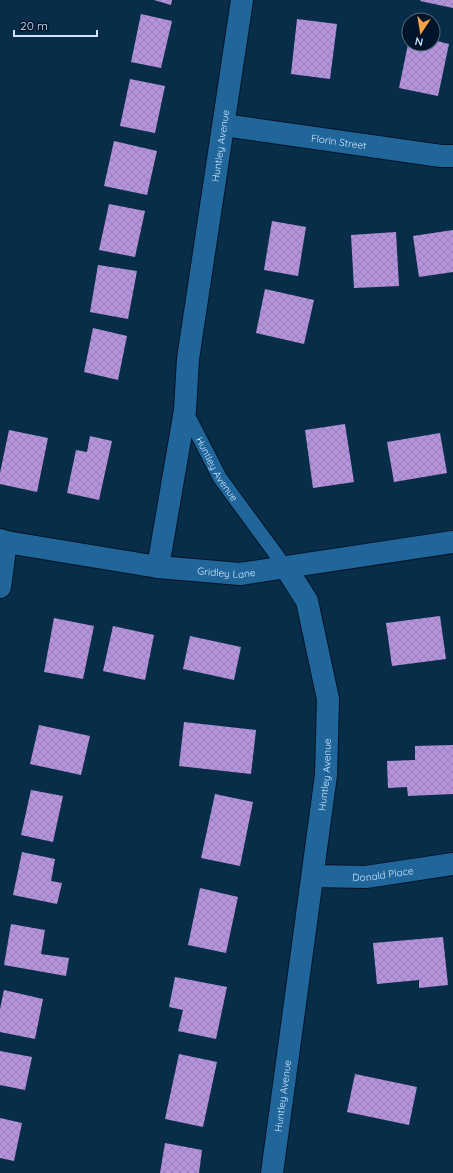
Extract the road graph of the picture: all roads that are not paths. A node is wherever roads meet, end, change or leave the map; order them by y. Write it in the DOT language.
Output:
graph roads {
  1 [pos="242,0"];
  2 [pos="224,124"];
  3 [pos="453,156"];
  4 [pos="186,410"];
  5 [pos="3,541"];
  6 [pos="453,542"];
  7 [pos="158,568"];
  8 [pos="286,568"];
  9 [pos="0,587"];
  10 [pos="453,864"];
  11 [pos="313,876"];
  12 [pos="272,1173"];
  1 -- 2 [label="street, Huntley Avenue"];
  2 -- 3 [label="street, Florin Street"];
  2 -- 4 [label="street, Huntley Avenue"];
  4 -- 7 [label="street, Huntley Avenue"];
  4 -- 8 [label="lane, Huntley Avenue"];
  5 -- 7 [label="street, Gridley Lane"];
  5 -- 9 [label="street"];
  6 -- 8 [label="street, Gridley Lane"];
  7 -- 8 [label="street, Gridley Lane"];
  8 -- 11 [label="street, Huntley Avenue"];
  10 -- 11 [label="street, Donald Place"];
  11 -- 12 [label="street, Huntley Avenue"];
}
